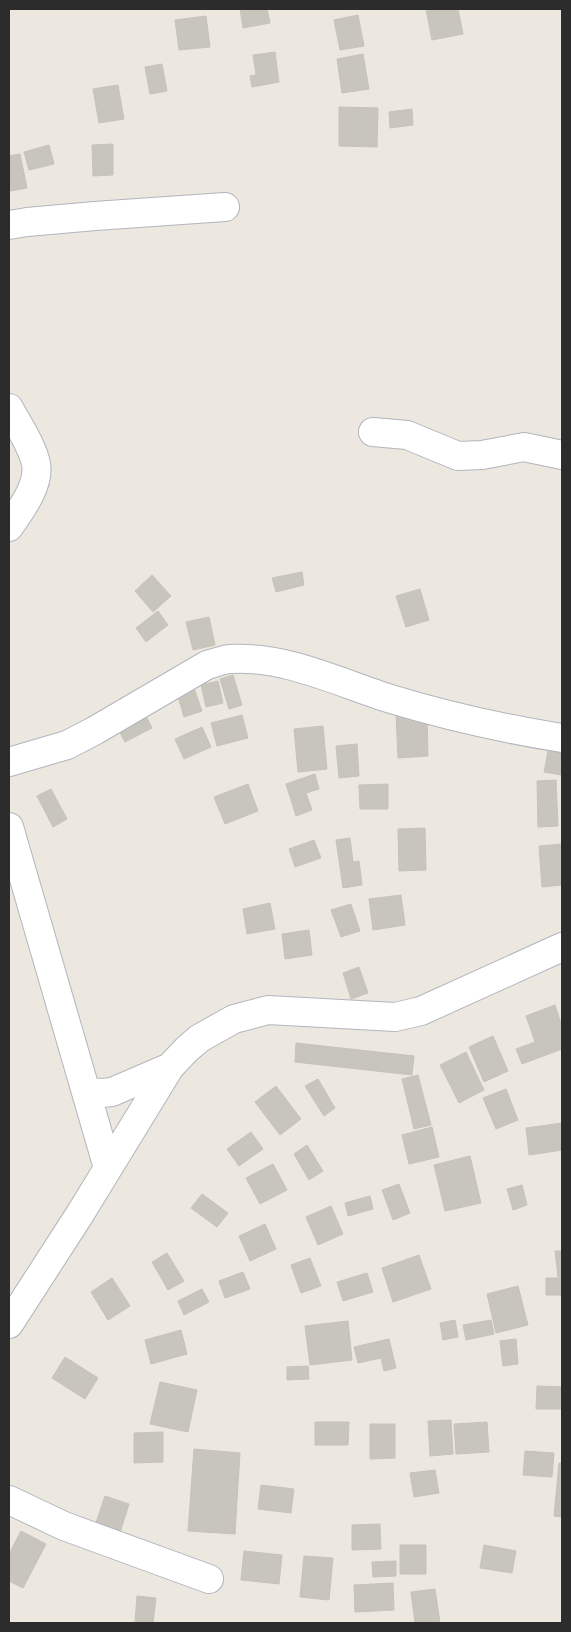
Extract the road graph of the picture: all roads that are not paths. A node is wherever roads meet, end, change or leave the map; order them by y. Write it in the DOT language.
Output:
graph roads {
  1 [pos="225,207"];
  2 [pos="9,225"];
  3 [pos="9,408"];
  4 [pos="373,432"];
  5 [pos="562,455"];
  6 [pos="9,527"];
  7 [pos="562,738"];
  8 [pos="9,762"];
  9 [pos="9,827"];
  10 [pos="562,947"];
  11 [pos="170,1067"];
  12 [pos="86,1092"];
  13 [pos="108,1168"];
  14 [pos="9,1324"];
  15 [pos="9,1500"];
  16 [pos="208,1579"];
  1 -- 2 [label="street"];
  3 -- 6 [label="street"];
  4 -- 5 [label="street"];
  7 -- 8 [label="street"];
  9 -- 12 [label="street"];
  10 -- 11 [label="street"];
  11 -- 12 [label="street"];
  11 -- 13 [label="street"];
  12 -- 13 [label="street"];
  13 -- 14 [label="street"];
  15 -- 16 [label="street"];
}
